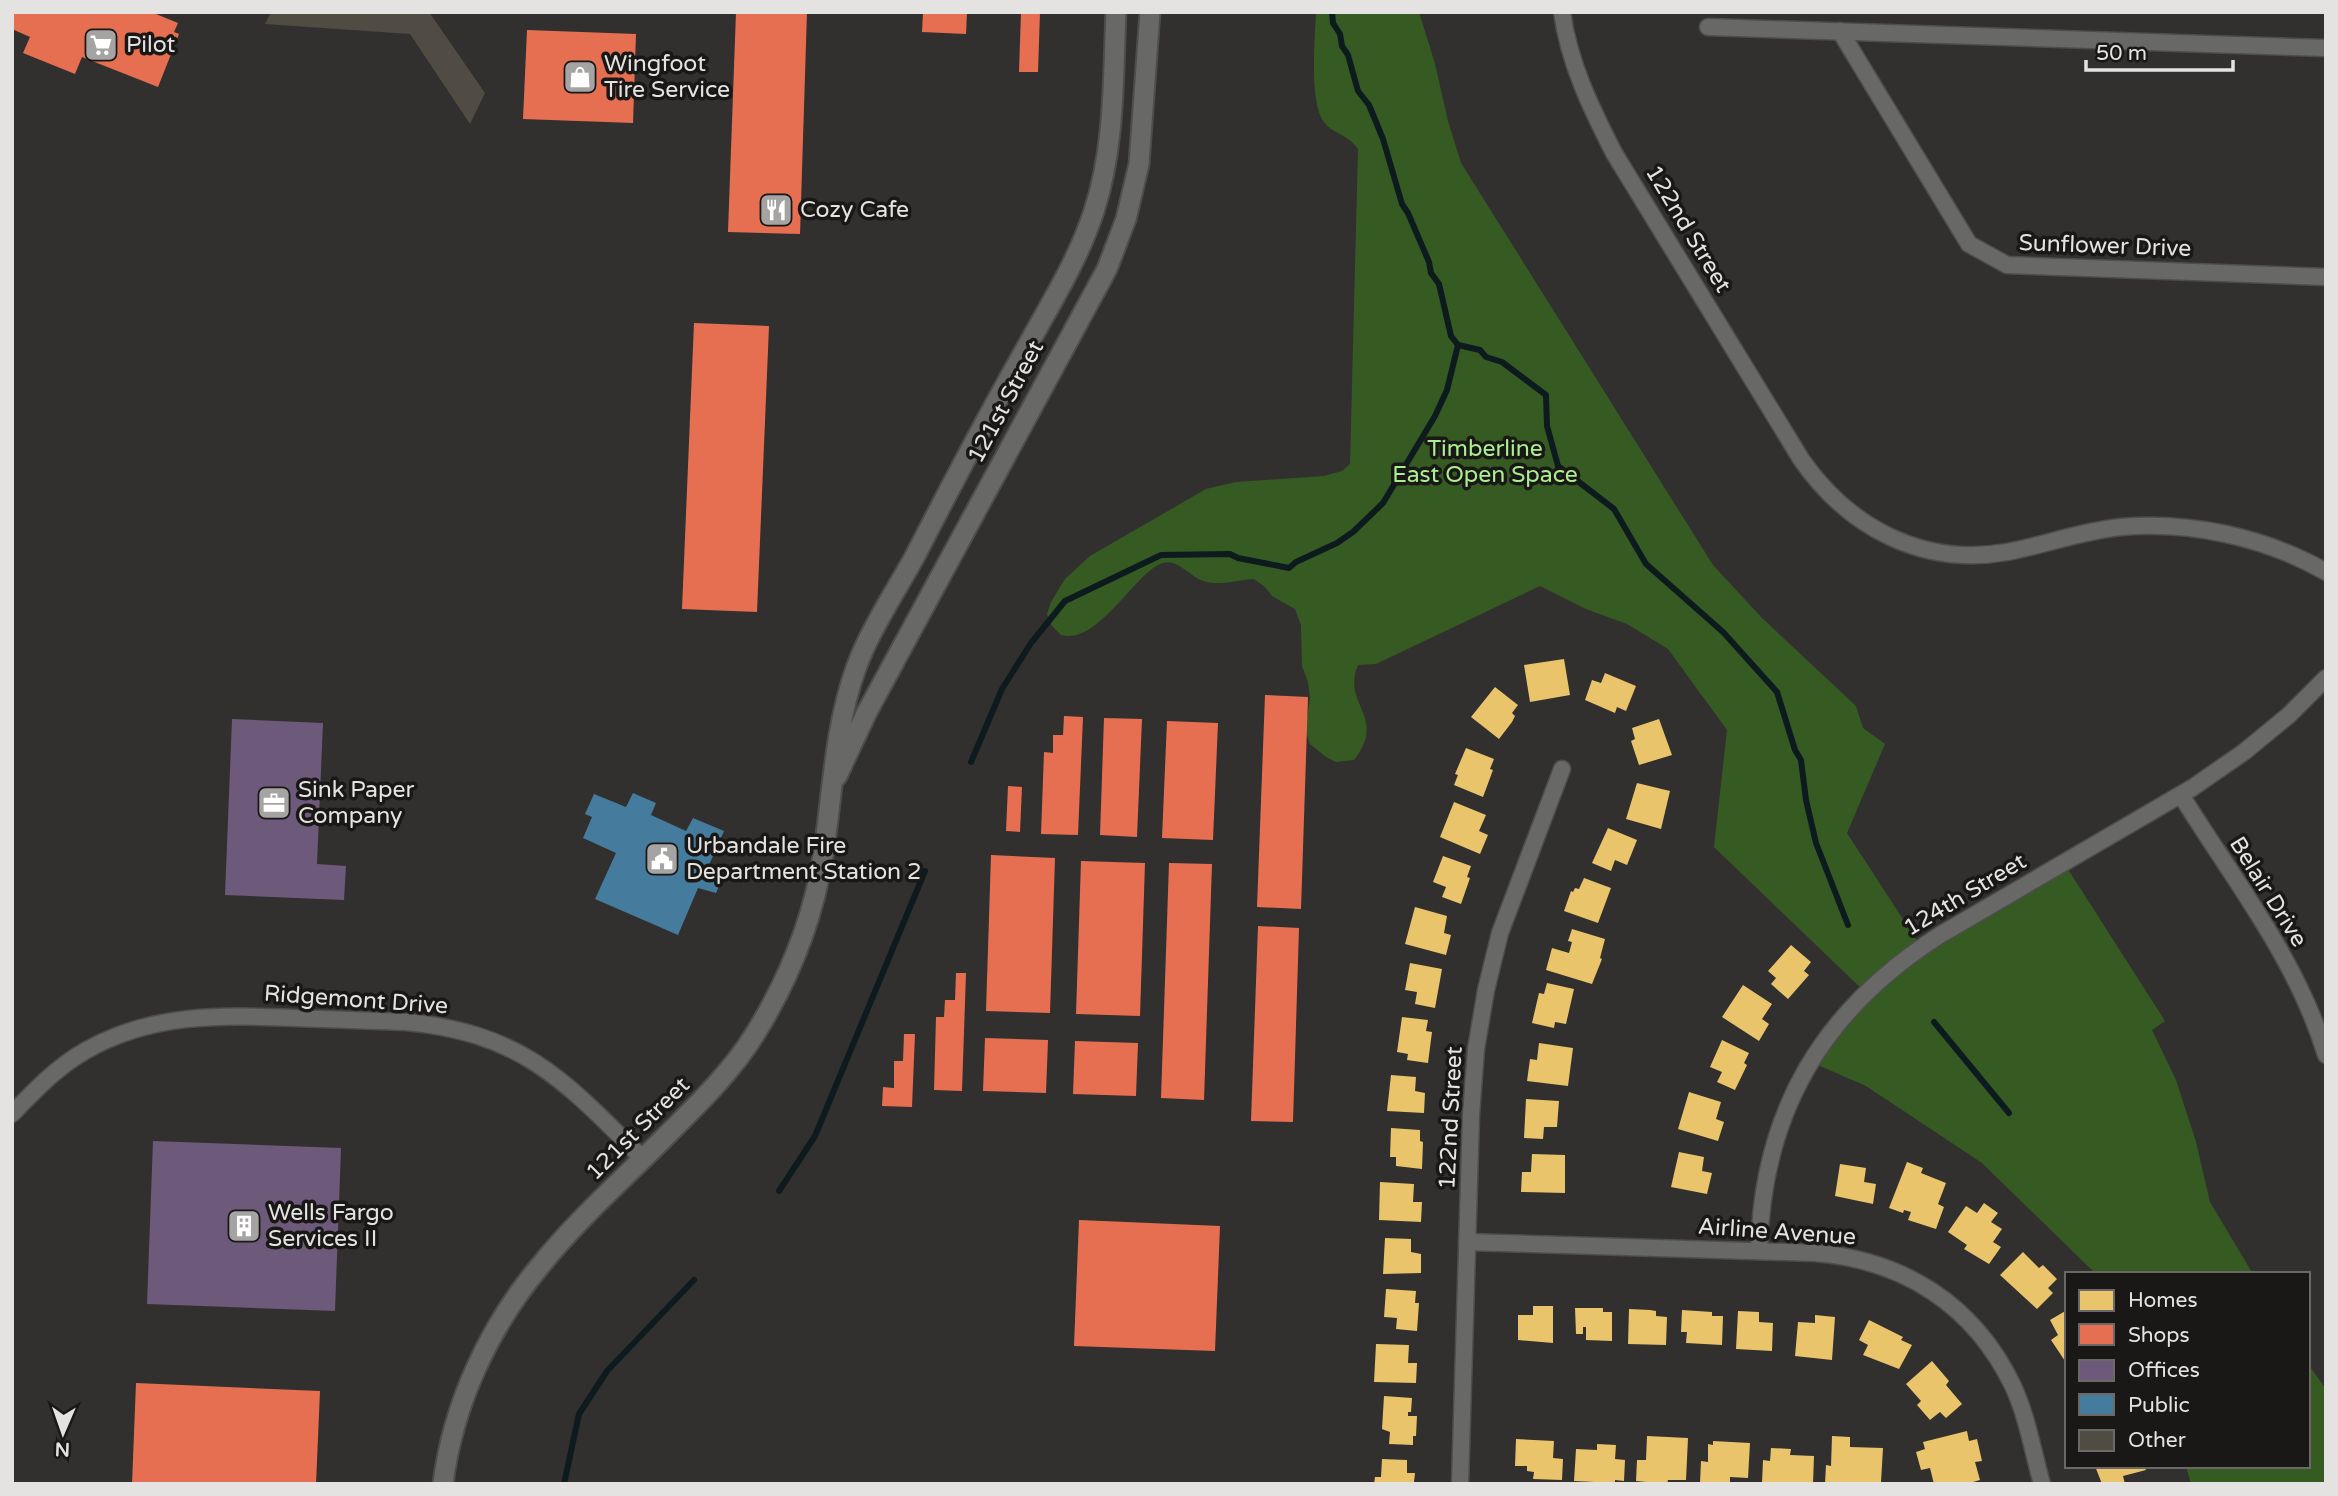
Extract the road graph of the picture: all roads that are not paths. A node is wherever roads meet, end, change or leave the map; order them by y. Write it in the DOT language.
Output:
graph roads {
  1 [pos="1116,12"];
  2 [pos="1150,12"];
  3 [pos="1562,12"];
  4 [pos="1707,27"];
  5 [pos="1840,31"];
  6 [pos="2326,48"];
  7 [pos="2326,277"];
  8 [pos="2326,572"];
  9 [pos="2326,678"];
  10 [pos="1562,769"];
  11 [pos="830,792"];
  12 [pos="2181,795"];
  13 [pos="2325,1052"];
  14 [pos="12,1114"];
  15 [pos="643,1159"];
  16 [pos="1467,1242"];
  17 [pos="1759,1251"];
  18 [pos="443,1484"];
  19 [pos="1460,1484"];
  20 [pos="2042,1484"];
  1 -- 11 [label="street, 121st Street"];
  2 -- 11 [label="street, 121st Street"];
  3 -- 8 [label="street, 122nd Street"];
  4 -- 5 [label="street"];
  5 -- 6 [label="street"];
  5 -- 7 [label="street, Sunflower Drive"];
  9 -- 12 [label="street, 124th Street"];
  10 -- 16 [label="street, 122nd Street"];
  11 -- 15 [label="street, 121st Street"];
  12 -- 13 [label="street, Belair Drive"];
  12 -- 17 [label="street, 124th Street"];
  14 -- 15 [label="street, Ridgemont Drive"];
  15 -- 18 [label="street, 121st Street"];
  16 -- 17 [label="street, Airline Avenue"];
  16 -- 19 [label="street, 122nd Street"];
  17 -- 20 [label="street, Airline Avenue"];
}
